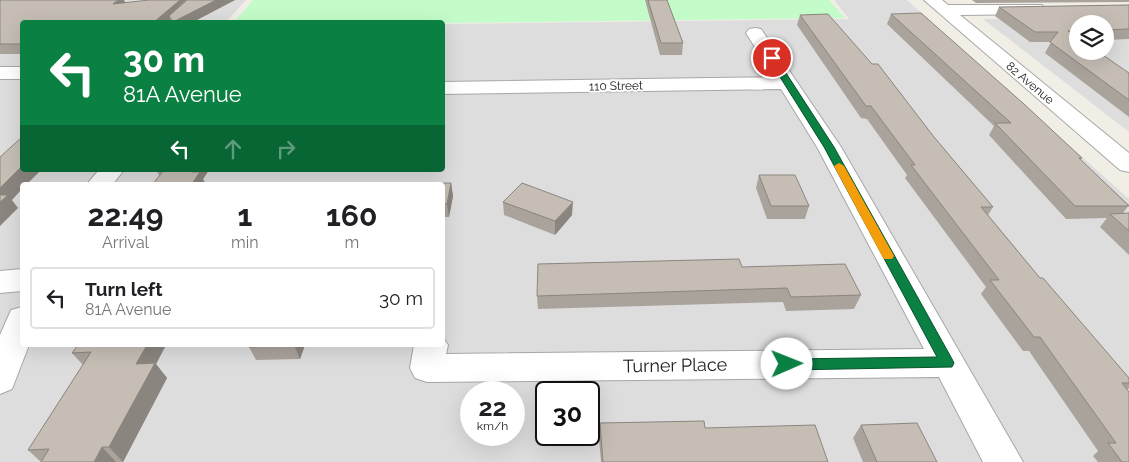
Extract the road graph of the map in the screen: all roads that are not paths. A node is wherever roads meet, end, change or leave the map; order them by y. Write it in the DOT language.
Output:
graph roads {
  1 [pos="938,5"];
  2 [pos="1054,9"];
  3 [pos="755,33"];
  4 [pos="0,73"];
  5 [pos="20,73"];
  6 [pos="789,83"];
  7 [pos="445,88"];
  8 [pos="1129,165"];
  9 [pos="110,172"];
  10 [pos="102,182"];
  11 [pos="20,280"];
  12 [pos="0,282"];
  13 [pos="20,324"];
  14 [pos="431,347"];
  15 [pos="947,363"];
  16 [pos="0,379"];
  17 [pos="1004,462"];
  1 -- 2 [label="street"];
  1 -- 8 [label="street, 82 Avenue"];
  3 -- 6 [label="street"];
  4 -- 5 [label="street"];
  6 -- 7 [label="street, 110 Street"];
  6 -- 15 [label="street"];
  9 -- 10 [label="street"];
  11 -- 12 [label="street"];
  13 -- 16 [label="street"];
  14 -- 15 [label="street, Turner Place"];
  15 -- 17 [label="street"];
}
